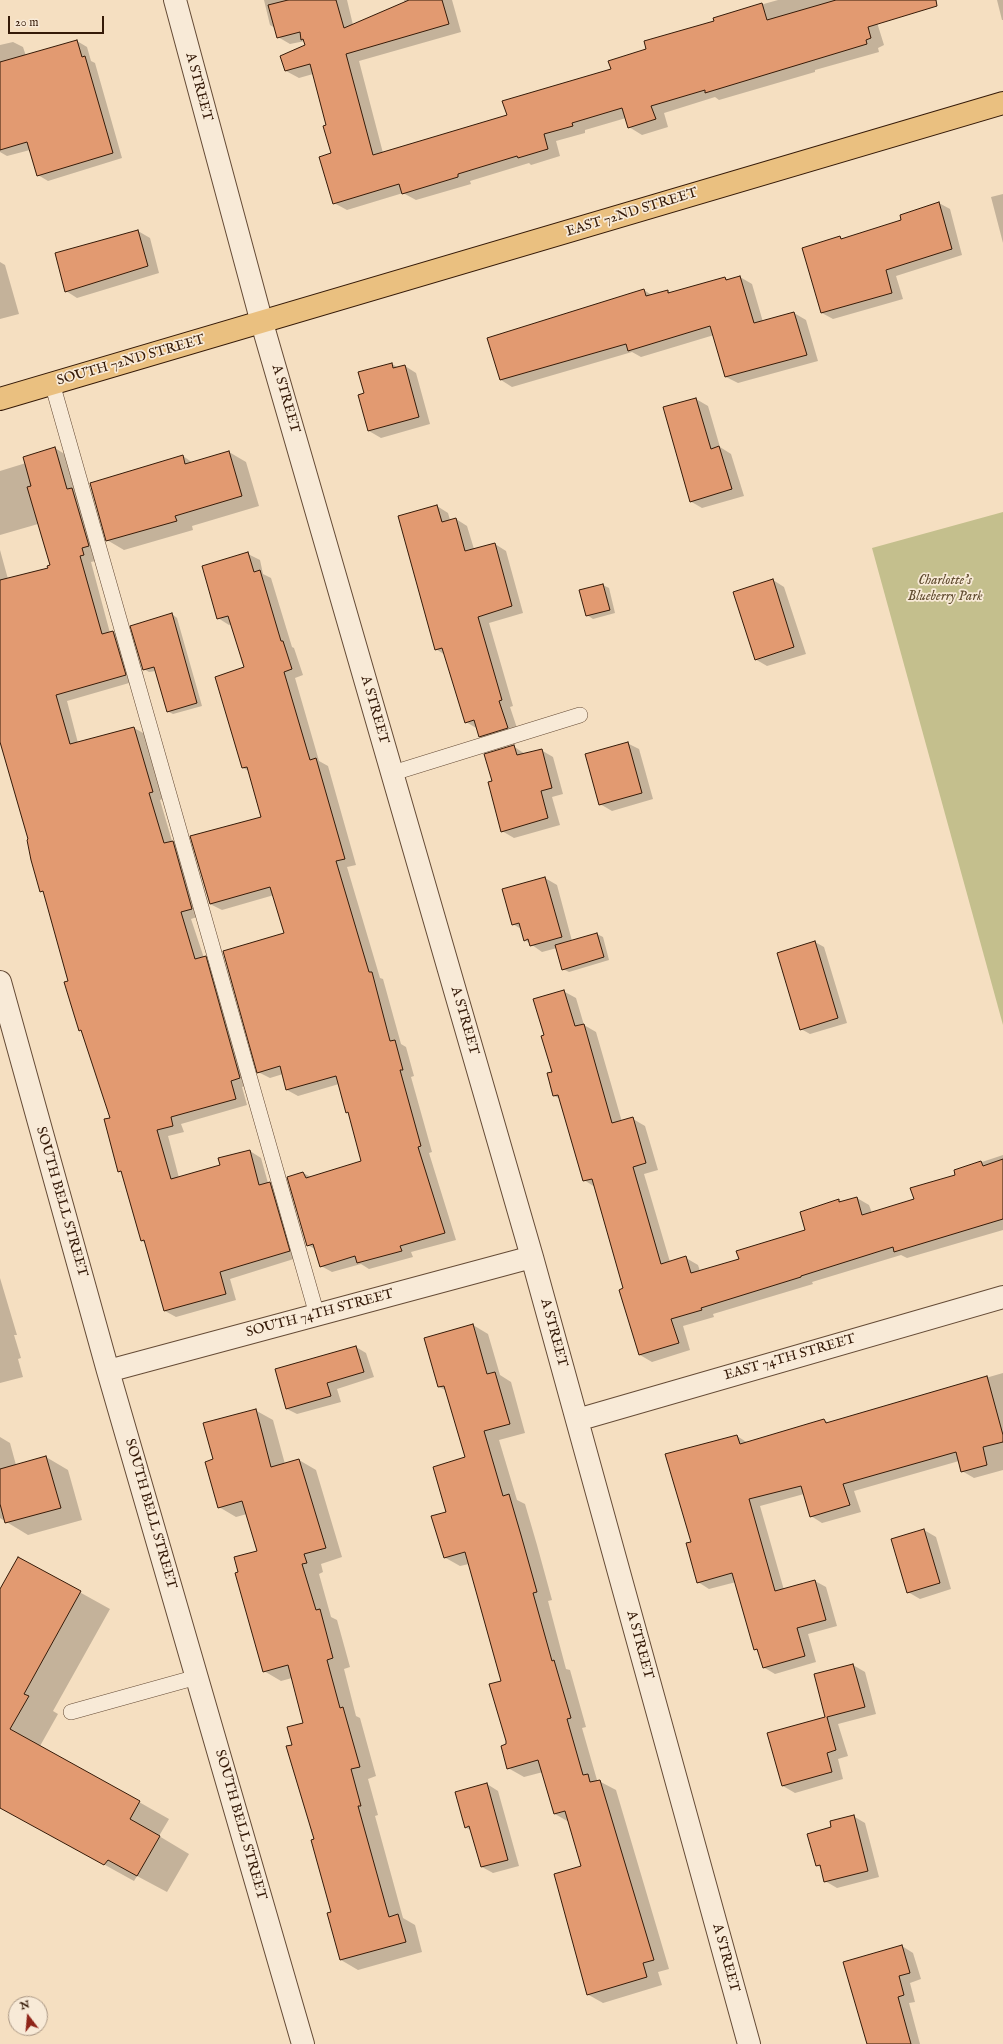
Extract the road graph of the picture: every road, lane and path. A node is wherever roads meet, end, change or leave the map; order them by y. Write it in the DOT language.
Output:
graph roads {
  1 [pos="175,0"];
  2 [pos="1003,103"];
  3 [pos="262,323"];
  4 [pos="52,383"];
  5 [pos="0,398"];
  6 [pos="580,715"];
  7 [pos="392,773"];
  8 [pos="0,982"];
  9 [pos="532,1257"];
  10 [pos="1003,1297"];
  11 [pos="317,1315"];
  12 [pos="108,1371"];
  13 [pos="577,1420"];
  14 [pos="197,1677"];
  15 [pos="72,1712"];
  16 [pos="303,2044"];
  17 [pos="749,2044"];
  1 -- 3 [label="street, A STREET"];
  2 -- 3 [label="main road, EAST 72ND STREET"];
  3 -- 4 [label="main road, SOUTH 72ND STREET"];
  3 -- 7 [label="street, A STREET"];
  4 -- 5 [label="main road, SOUTH 72ND STREET"];
  4 -- 11 [label="lane"];
  6 -- 7 [label="lane"];
  7 -- 9 [label="street, A STREET"];
  8 -- 12 [label="street, SOUTH BELL STREET"];
  9 -- 11 [label="street, SOUTH 74TH STREET"];
  9 -- 13 [label="street, A STREET"];
  10 -- 13 [label="street, EAST 74TH STREET"];
  11 -- 12 [label="street, SOUTH 74TH STREET"];
  12 -- 14 [label="street, SOUTH BELL STREET"];
  13 -- 17 [label="street, A STREET"];
  14 -- 15 [label="lane"];
  14 -- 16 [label="street, SOUTH BELL STREET"];
}
